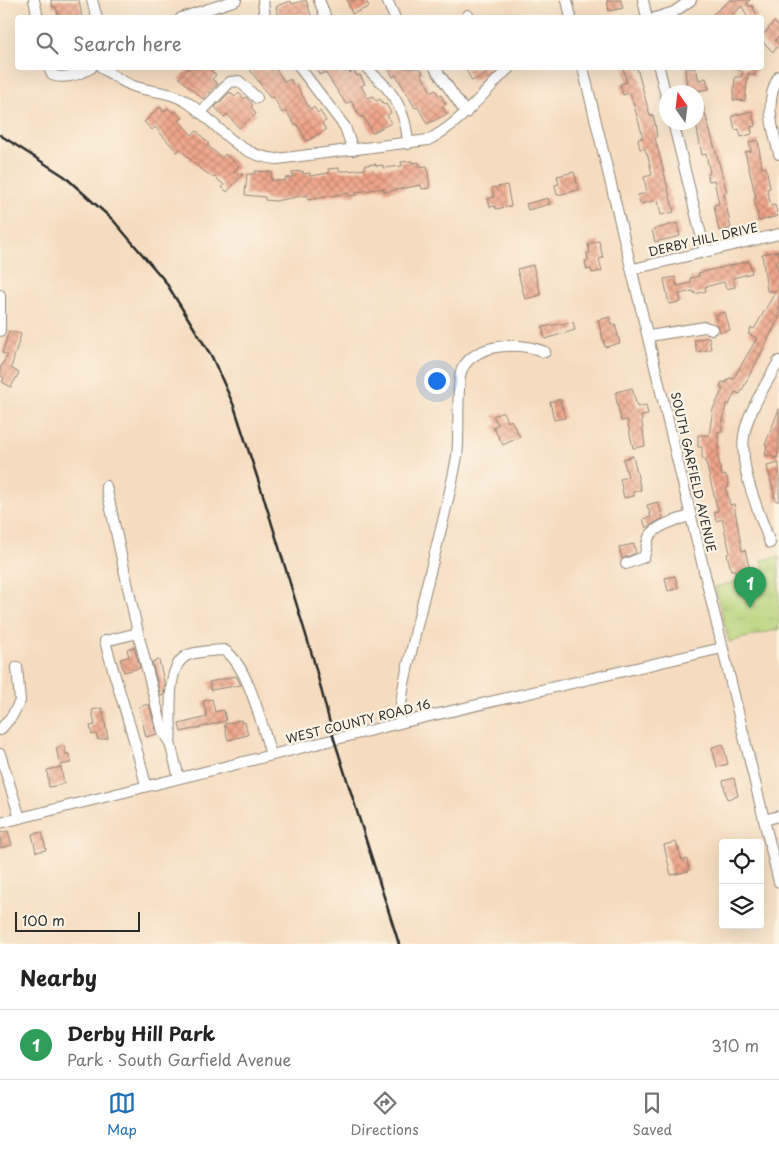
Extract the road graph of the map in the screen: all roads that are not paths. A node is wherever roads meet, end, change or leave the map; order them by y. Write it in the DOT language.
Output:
graph roads {
  1 [pos="34,0"];
  2 [pos="92,0"];
  3 [pos="236,0"];
  4 [pos="263,0"];
  5 [pos="319,0"];
  6 [pos="387,0"];
  7 [pos="567,0"];
  8 [pos="643,0"];
  9 [pos="691,0"];
  10 [pos="37,15"];
  11 [pos="96,15"];
  12 [pos="190,15"];
  13 [pos="265,15"];
  14 [pos="325,15"];
  15 [pos="394,15"];
  16 [pos="570,15"];
  17 [pos="646,15"];
  18 [pos="664,15"];
  19 [pos="50,70"];
  20 [pos="85,70"];
  21 [pos="105,70"];
  22 [pos="301,70"];
  23 [pos="369,70"];
  24 [pos="436,70"];
  25 [pos="507,70"];
  26 [pos="584,70"];
  27 [pos="660,70"];
  28 [pos="779,76"];
  29 [pos="663,85"];
  30 [pos="257,98"];
  31 [pos="200,113"];
  32 [pos="466,113"];
  33 [pos="675,130"];
  34 [pos="408,144"];
  35 [pos="353,150"];
  36 [pos="779,154"];
  37 [pos="779,234"];
  38 [pos="705,251"];
  39 [pos="633,268"];
  40 [pos="0,295"];
  41 [pos="712,329"];
  42 [pos="0,331"];
  43 [pos="649,336"];
  44 [pos="545,352"];
  45 [pos="779,361"];
  46 [pos="106,486"];
  47 [pos="691,516"];
  48 [pos="770,543"];
  49 [pos="626,564"];
  50 [pos="138,633"];
  51 [pos="722,648"];
  52 [pos="17,667"];
  53 [pos="400,723"];
  54 [pos="0,730"];
  55 [pos="170,744"];
  56 [pos="0,754"];
  57 [pos="271,755"];
  58 [pos="179,778"];
  59 [pos="146,786"];
  60 [pos="779,816"];
  61 [pos="20,818"];
  62 [pos="764,820"];
  63 [pos="0,823"];
  64 [pos="779,882"];
  1 -- 10 [label="street"];
  2 -- 11 [label="street"];
  3 -- 12 [label="street"];
  4 -- 13 [label="street"];
  5 -- 14 [label="street"];
  6 -- 15 [label="street"];
  7 -- 16 [label="street"];
  8 -- 17 [label="street"];
  9 -- 18 [label="street"];
  19 -- 20 [label="street"];
  21 -- 31 [label="street"];
  22 -- 35 [label="street"];
  23 -- 34 [label="street"];
  24 -- 32 [label="street"];
  25 -- 32 [label="street"];
  26 -- 39 [label="street, SOUTH GARFIELD AVENUE"];
  27 -- 29 [label="street"];
  28 -- 36 [label="street"];
  30 -- 31 [label="street"];
  31 -- 35 [label="street"];
  32 -- 34 [label="street"];
  33 -- 38 [label="street"];
  34 -- 35 [label="street"];
  37 -- 38 [label="street, DERBY HILL DRIVE"];
  38 -- 39 [label="street, DERBY HILL DRIVE"];
  39 -- 43 [label="street, SOUTH GARFIELD AVENUE"];
  40 -- 42 [label="street"];
  41 -- 43 [label="street"];
  43 -- 47 [label="street, SOUTH GARFIELD AVENUE"];
  44 -- 53 [label="street"];
  45 -- 48 [label="street"];
  46 -- 50 [label="street"];
  47 -- 49 [label="street"];
  47 -- 51 [label="street, SOUTH GARFIELD AVENUE"];
  50 -- 55 [label="street"];
  50 -- 59 [label="street"];
  51 -- 53 [label="street, WEST COUNTY ROAD 16"];
  51 -- 62 [label="street, SOUTH GARFIELD AVENUE"];
  52 -- 54 [label="street"];
  53 -- 57 [label="street, WEST COUNTY ROAD 16"];
  55 -- 57 [label="street"];
  55 -- 58 [label="street"];
  56 -- 61 [label="street"];
  57 -- 58 [label="street, WEST COUNTY ROAD 16"];
  58 -- 59 [label="street, WEST COUNTY ROAD 16"];
  59 -- 61 [label="street, WEST COUNTY ROAD 16"];
  60 -- 62 [label="street"];
  61 -- 63 [label="street, WEST COUNTY ROAD 16"];
  62 -- 64 [label="street, SOUTH GARFIELD AVENUE"];
}
